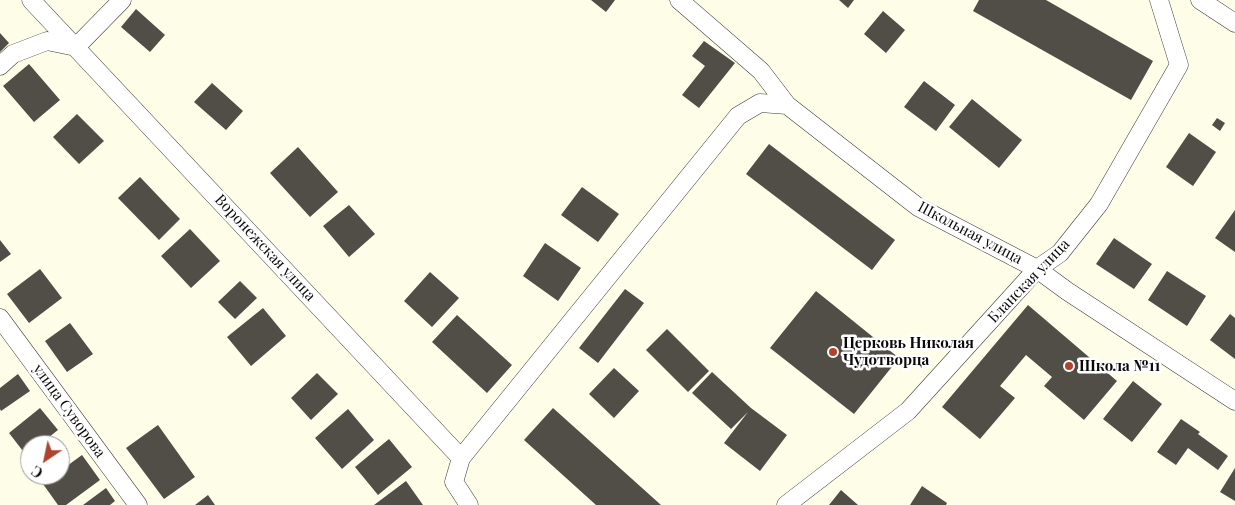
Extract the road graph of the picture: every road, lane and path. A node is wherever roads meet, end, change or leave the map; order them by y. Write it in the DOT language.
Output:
graph roads {
  1 [pos="31,0"];
  2 [pos="122,0"];
  3 [pos="679,0"];
  4 [pos="1159,0"];
  5 [pos="1200,0"];
  6 [pos="1235,23"];
  7 [pos="76,47"];
  8 [pos="0,66"];
  9 [pos="787,105"];
  10 [pos="1037,269"];
  11 [pos="0,318"];
  12 [pos="1235,401"];
  13 [pos="461,458"];
  14 [pos="138,505"];
  15 [pos="469,505"];
  16 [pos="786,505"];
  1 -- 7 [label="street, Воронежская улица"];
  2 -- 7 [label="street"];
  3 -- 9 [label="street, Школьная улица"];
  4 -- 10 [label="street, Бланская улица"];
  5 -- 6 [label="street"];
  7 -- 8 [label="street"];
  7 -- 13 [label="street, Воронежская улица"];
  9 -- 10 [label="street, Школьная улица"];
  9 -- 13 [label="street"];
  10 -- 12 [label="street, Школьная улица"];
  10 -- 16 [label="street, Бланская улица"];
  11 -- 14 [label="street, улица Суворова"];
  13 -- 15 [label="street"];
}
